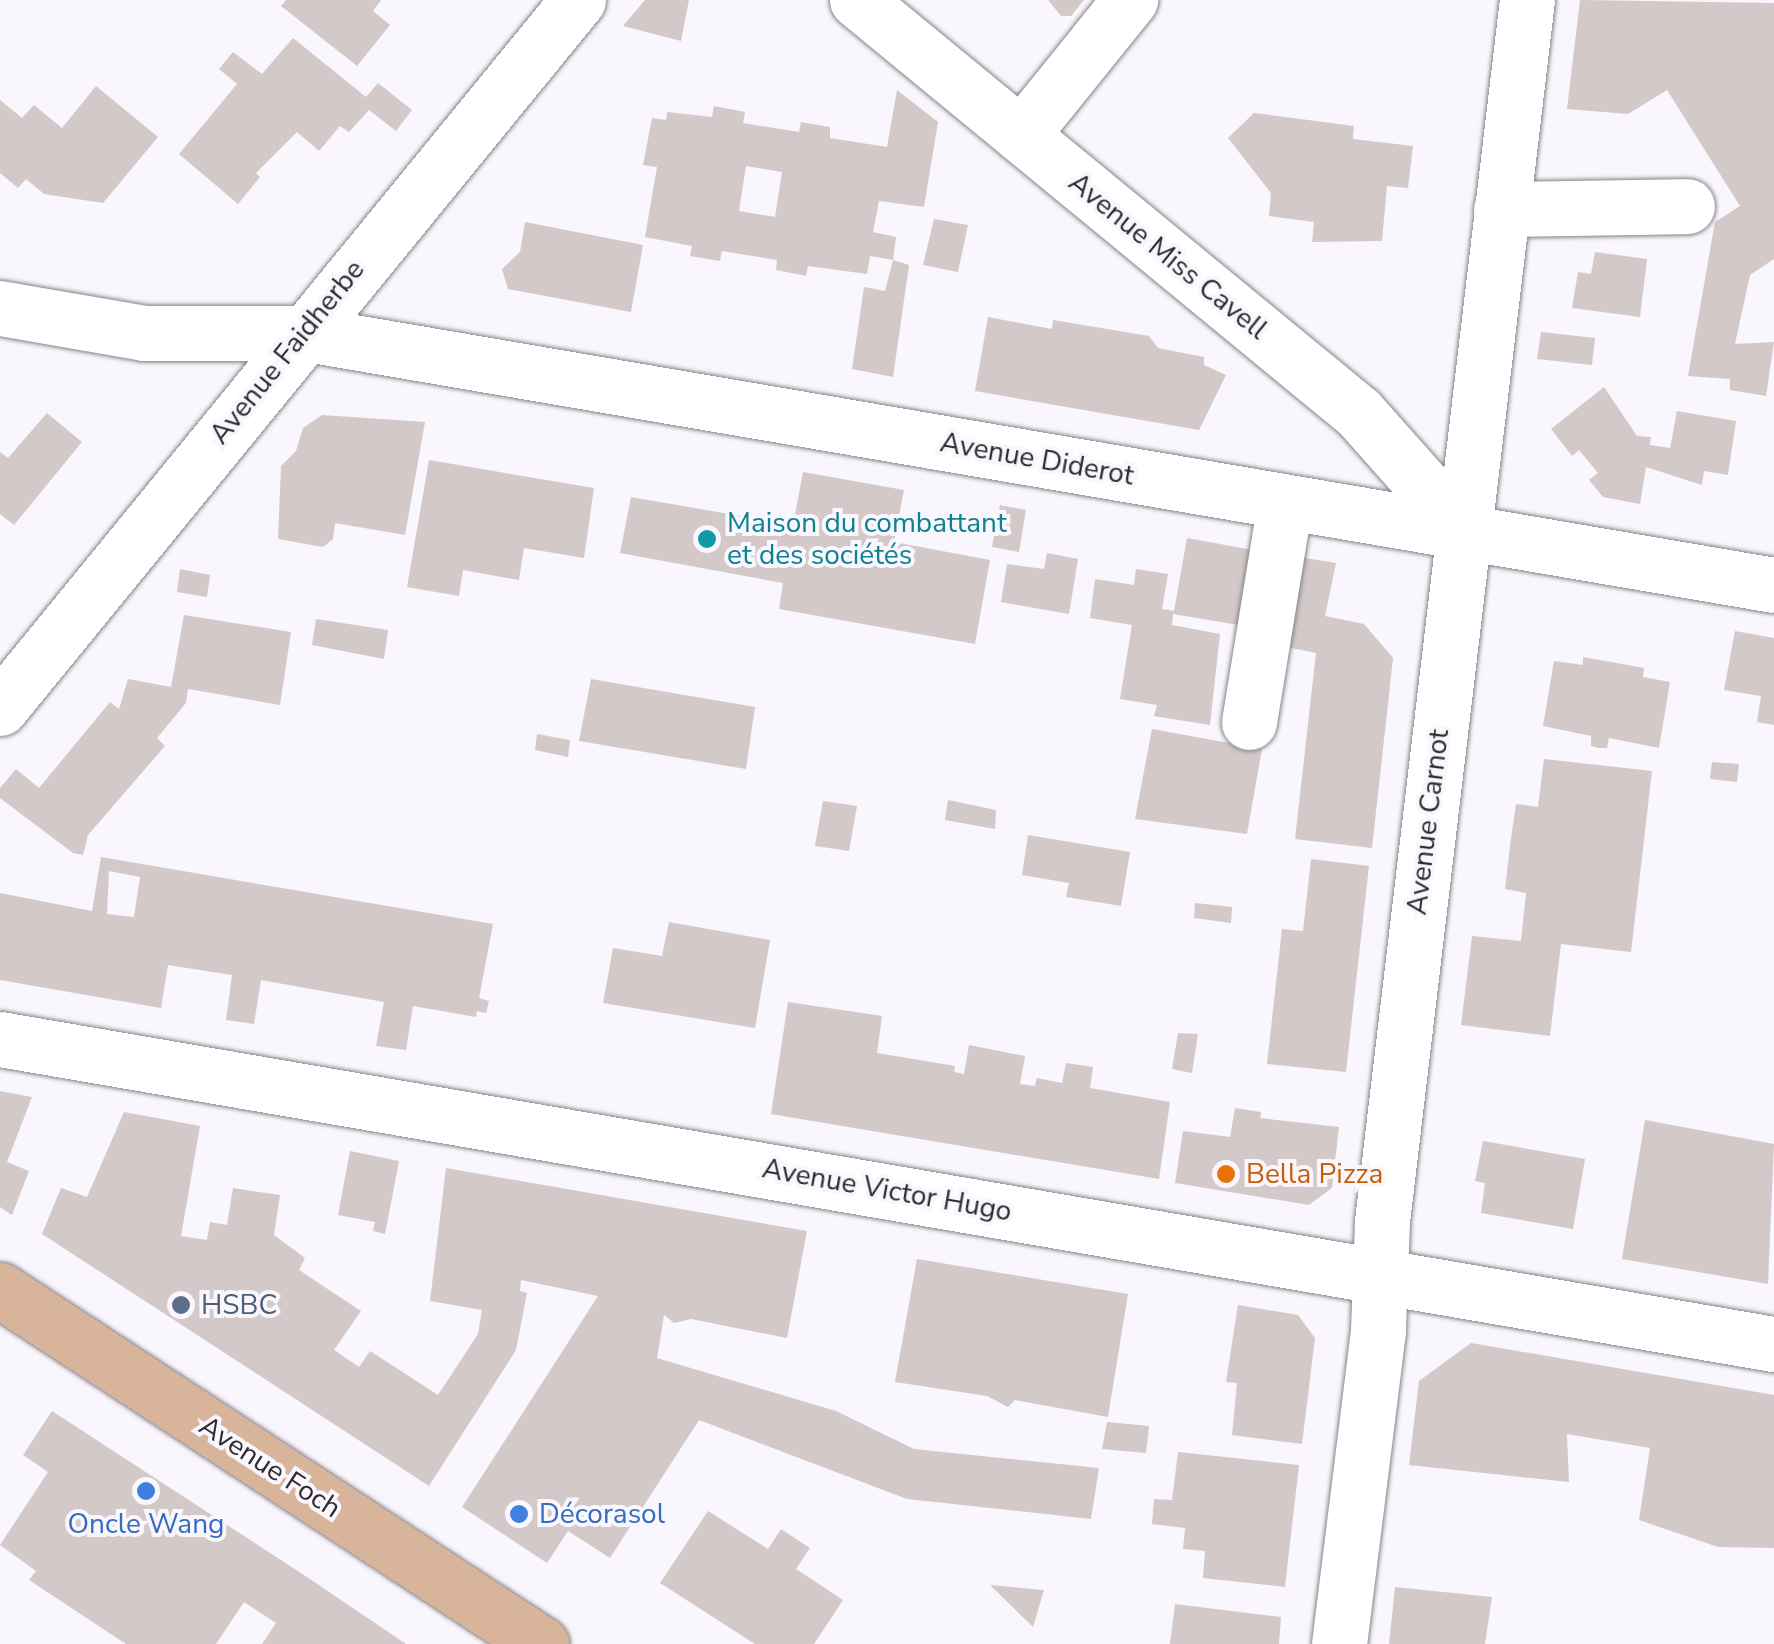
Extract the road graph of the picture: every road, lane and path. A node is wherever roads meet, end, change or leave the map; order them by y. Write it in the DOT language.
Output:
graph roads {
  1 [pos="578,0"];
  2 [pos="856,0"];
  3 [pos="1130,0"];
  4 [pos="1527,0"];
  5 [pos="1021,135"];
  6 [pos="1687,206"];
  7 [pos="1500,209"];
  8 [pos="0,308"];
  9 [pos="301,333"];
  10 [pos="1285,502"];
  11 [pos="1462,530"];
  12 [pos="1774,585"];
  13 [pos="0,708"];
  14 [pos="1249,722"];
  15 [pos="0,1039"];
  16 [pos="1381,1273"];
  17 [pos="0,1290"];
  18 [pos="1774,1344"];
  19 [pos="541,1644"];
  20 [pos="1339,1644"];
  1 -- 9 [label="street, Avenue Faidherbe"];
  2 -- 5 [label="street, Avenue Miss Cavell"];
  3 -- 5 [label="street"];
  4 -- 7 [label="street, Avenue Carnot"];
  5 -- 11 [label="street, Avenue Miss Cavell"];
  6 -- 7 [label="street"];
  7 -- 11 [label="street, Avenue Carnot"];
  8 -- 9 [label="street, Avenue Diderot"];
  9 -- 10 [label="street, Avenue Diderot"];
  9 -- 13 [label="street, Avenue Faidherbe"];
  10 -- 11 [label="street, Avenue Diderot"];
  10 -- 14 [label="street"];
  11 -- 12 [label="street, Avenue Diderot"];
  11 -- 16 [label="street, Avenue Carnot"];
  15 -- 16 [label="street, Avenue Victor Hugo"];
  16 -- 18 [label="street, Avenue Victor Hugo"];
  16 -- 20 [label="street, Avenue Carnot"];
  17 -- 19 [label="main road, Avenue Foch"];
}
